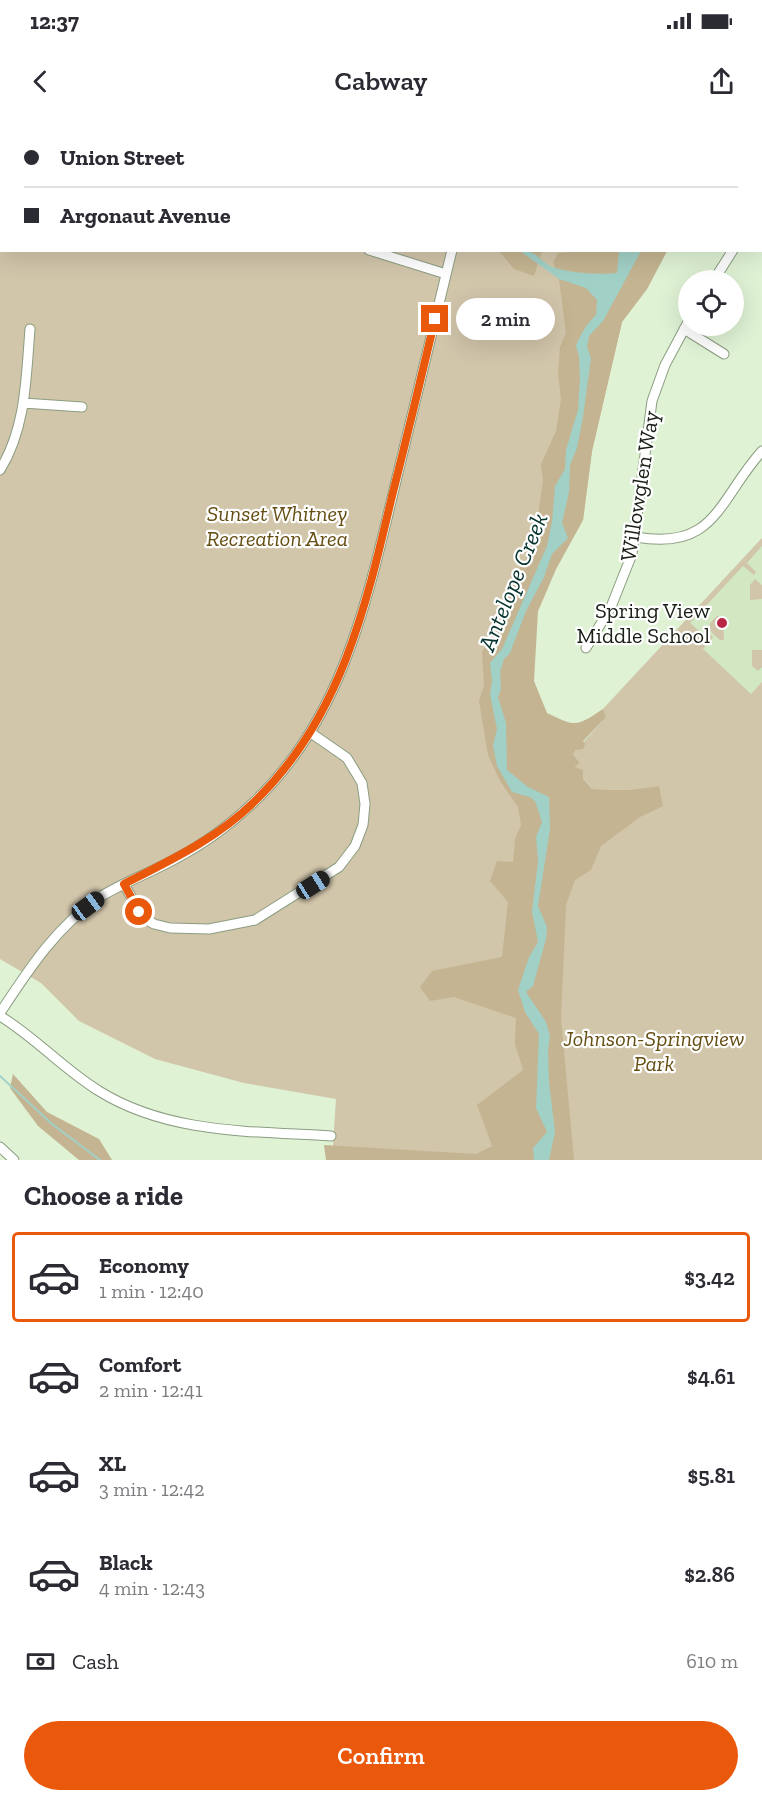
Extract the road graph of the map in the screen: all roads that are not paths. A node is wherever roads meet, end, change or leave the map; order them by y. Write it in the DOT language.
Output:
graph roads {
  1 [pos="374,252"];
  2 [pos="452,252"];
  3 [pos="732,252"];
  4 [pos="720,270"];
  5 [pos="446,274"];
  6 [pos="30,329"];
  7 [pos="680,336"];
  8 [pos="700,336"];
  9 [pos="724,354"];
  10 [pos="23,403"];
  11 [pos="82,407"];
  12 [pos="762,451"];
  13 [pos="0,470"];
  14 [pos="636,537"];
  15 [pos="586,648"];
  16 [pos="311,733"];
  17 [pos="124,884"];
  18 [pos="0,1014"];
  19 [pos="331,1136"];
  20 [pos="0,1147"];
  21 [pos="14,1160"];
  1 -- 5 [label="street"];
  2 -- 5 [label="street"];
  3 -- 4 [label="street"];
  5 -- 16 [label="street"];
  6 -- 10 [label="street"];
  7 -- 14 [label="street, Willowglen Way"];
  8 -- 9 [label="street"];
  10 -- 11 [label="street"];
  10 -- 13 [label="street"];
  12 -- 14 [label="street"];
  14 -- 15 [label="street, Willowglen Way"];
  16 -- 17 [label="street"];
  16 -- 17 [label="street"];
  17 -- 18 [label="street"];
  18 -- 19 [label="street"];
  20 -- 21 [label="street"];
}
